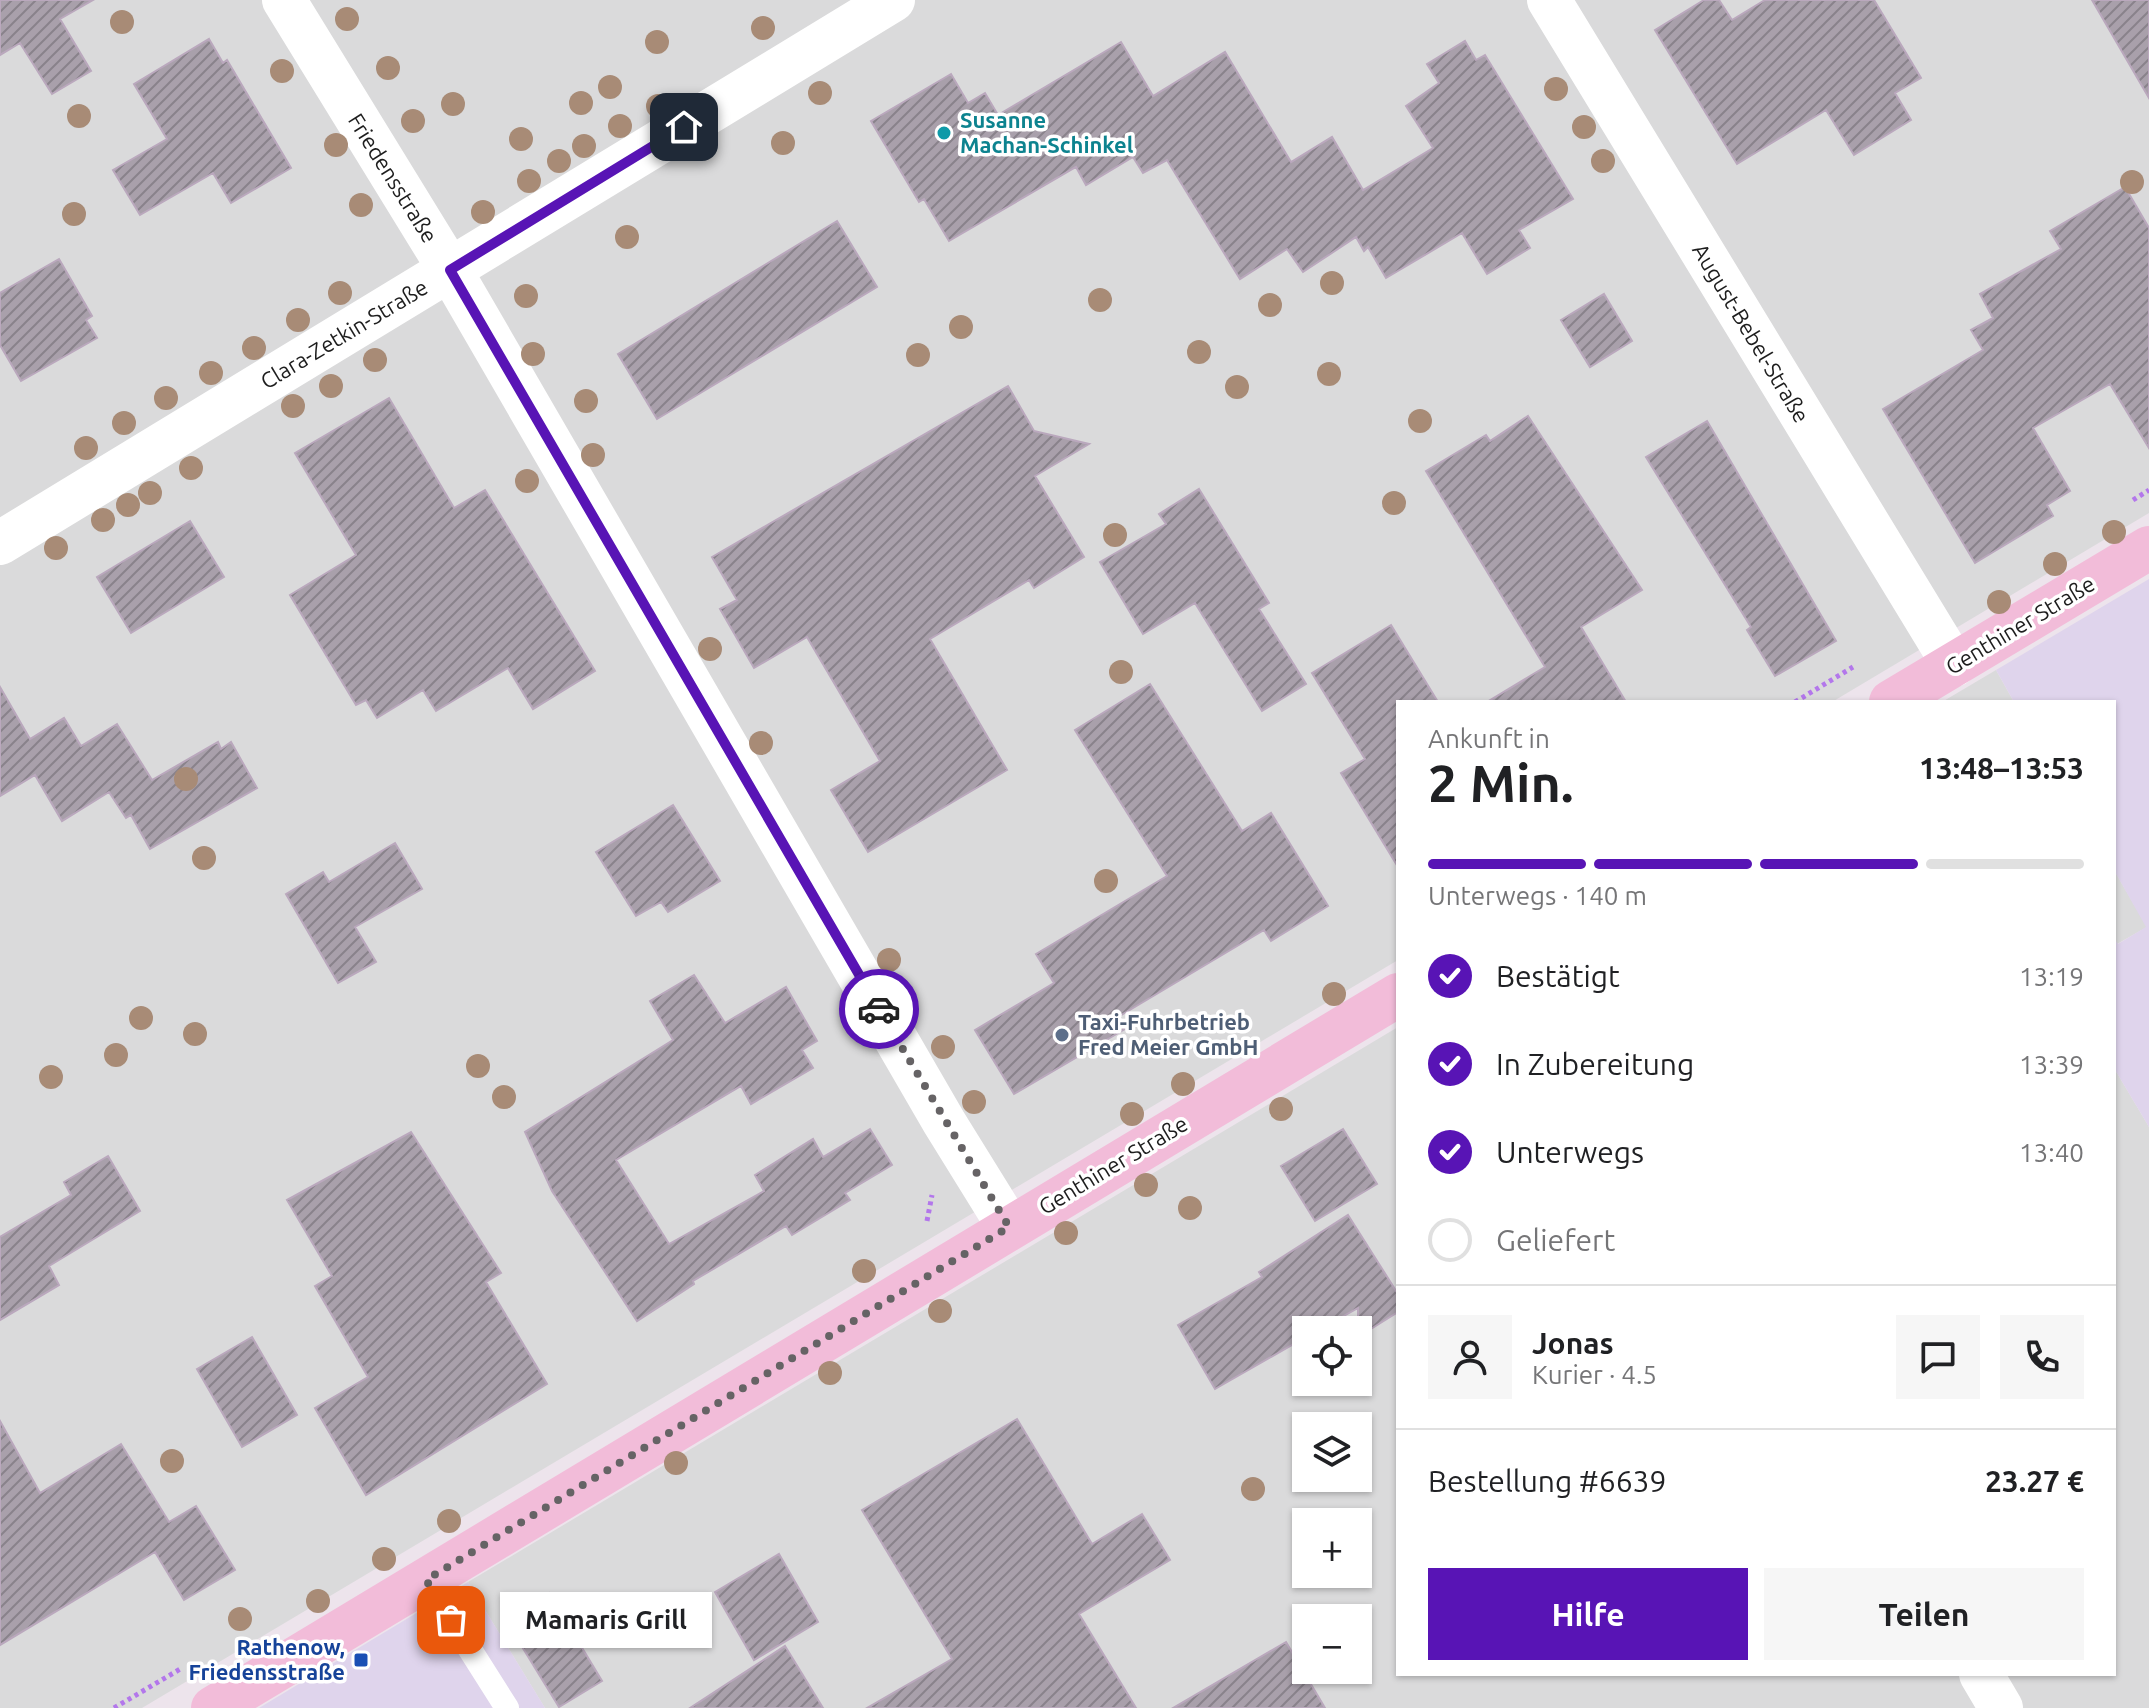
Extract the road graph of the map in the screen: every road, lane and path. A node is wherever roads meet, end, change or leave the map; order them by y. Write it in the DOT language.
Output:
graph roads {
  1 [pos="284,0"];
  2 [pos="893,0"];
  3 [pos="1549,0"];
  4 [pos="450,270"];
  5 [pos="0,543"];
  6 [pos="2149,548"];
  7 [pos="1954,665"];
  8 [pos="1894,700"];
  9 [pos="1396,996"];
  10 [pos="1009,1227"];
  11 [pos="426,1580"];
  12 [pos="1982,1676"];
  13 [pos="213,1708"];
  14 [pos="507,1708"];
  15 [pos="2001,1708"];
  1 -- 4 [label="street, Friedensstraße"];
  2 -- 4 [label="street, Clara-Zetkin-Straße"];
  3 -- 7 [label="street, August-Bebel-Straße"];
  4 -- 5 [label="street, Clara-Zetkin-Straße"];
  4 -- 10 [label="street, Friedensstraße"];
  6 -- 7 [label="main road, Genthiner Straße"];
  7 -- 8 [label="main road, Genthiner Straße"];
  9 -- 10 [label="main road, Genthiner Straße"];
  10 -- 11 [label="main road, Genthiner Straße"];
  11 -- 13 [label="main road, Genthiner Straße"];
  11 -- 14 [label="lane"];
  12 -- 15 [label="street"];
}
